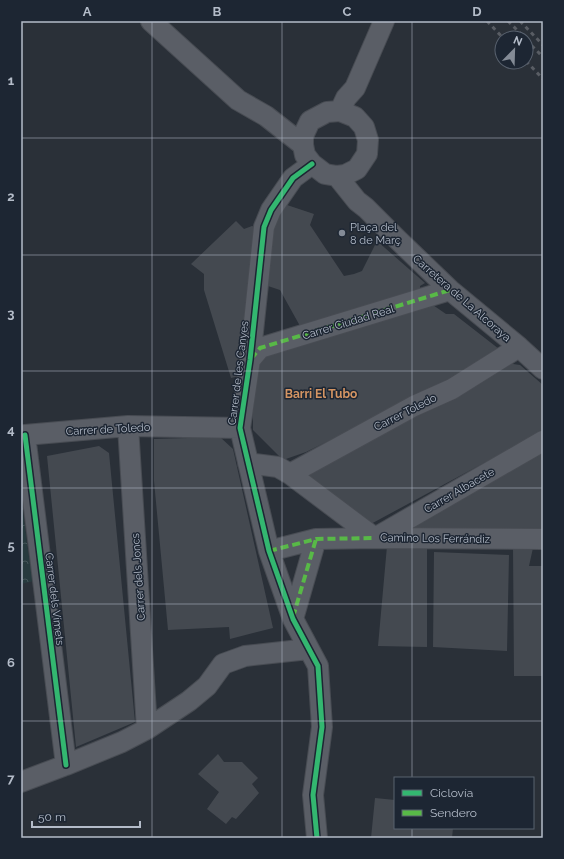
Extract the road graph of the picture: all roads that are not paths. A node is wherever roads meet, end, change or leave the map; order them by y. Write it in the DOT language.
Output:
graph roads {
  1 [pos="151,21"];
  2 [pos="384,21"];
  3 [pos="348,114"];
  4 [pos="266,116"];
  5 [pos="310,121"];
  6 [pos="303,145"];
  7 [pos="312,164"];
  8 [pos="357,169"];
  9 [pos="337,176"];
  10 [pos="366,208"];
  11 [pos="450,290"];
  12 [pos="519,347"];
  13 [pos="250,360"];
  14 [pos="543,369"];
  15 [pos="128,426"];
  16 [pos="240,428"];
  17 [pos="23,434"];
  18 [pos="543,441"];
  19 [pos="248,463"];
  20 [pos="284,470"];
  21 [pos="375,538"];
  22 [pos="316,539"];
  23 [pos="543,539"];
  24 [pos="269,551"];
  25 [pos="292,619"];
  26 [pos="309,649"];
  27 [pos="147,729"];
  28 [pos="66,765"];
  29 [pos="21,782"];
  30 [pos="317,838"];
  1 -- 4 [label="street"];
  2 -- 3 [label="street"];
  3 -- 5 [label="street"];
  3 -- 8 [label="street"];
  4 -- 5 [label="street"];
  4 -- 6 [label="street"];
  5 -- 6 [label="street"];
  6 -- 7 [label="street"];
  7 -- 9 [label="street"];
  7 -- 13 [label="street, Carrer de les Canyes"];
  8 -- 9 [label="street"];
  8 -- 10 [label="street"];
  9 -- 10 [label="street, Carretera de La Alcoraya"];
  10 -- 11 [label="street, Carretera de La Alcoraya"];
  11 -- 12 [label="street, Carretera de La Alcoraya"];
  11 -- 13 [label="street, Carrer Ciudad Real"];
  12 -- 14 [label="street, Carretera de La Alcoraya"];
  12 -- 20 [label="street, Carrer Toledo"];
  13 -- 16 [label="street, Carrer de les Canyes"];
  15 -- 16 [label="street, Carrer de Toledo"];
  15 -- 17 [label="street, Carrer de Toledo"];
  15 -- 27 [label="street, Carrer dels Joncs"];
  16 -- 19 [label="street, Carrer de les Canyes"];
  17 -- 28 [label="street, Carrer dels Vímets"];
  18 -- 21 [label="street, Carrer Albacete"];
  19 -- 20 [label="street"];
  19 -- 24 [label="street, Carrer de les Canyes"];
  20 -- 21 [label="street, Camino Los Ferrándiz"];
  21 -- 22 [label="street"];
  21 -- 23 [label="street, Camino Los Ferrándiz"];
  22 -- 24 [label="street"];
  22 -- 25 [label="street"];
  24 -- 25 [label="street, Carrer de les Canyes"];
  25 -- 26 [label="street, Carrer de les Canyes"];
  26 -- 27 [label="street"];
  26 -- 30 [label="street, Carrer de les Canyes"];
  27 -- 28 [label="street"];
  28 -- 29 [label="street"];
}
